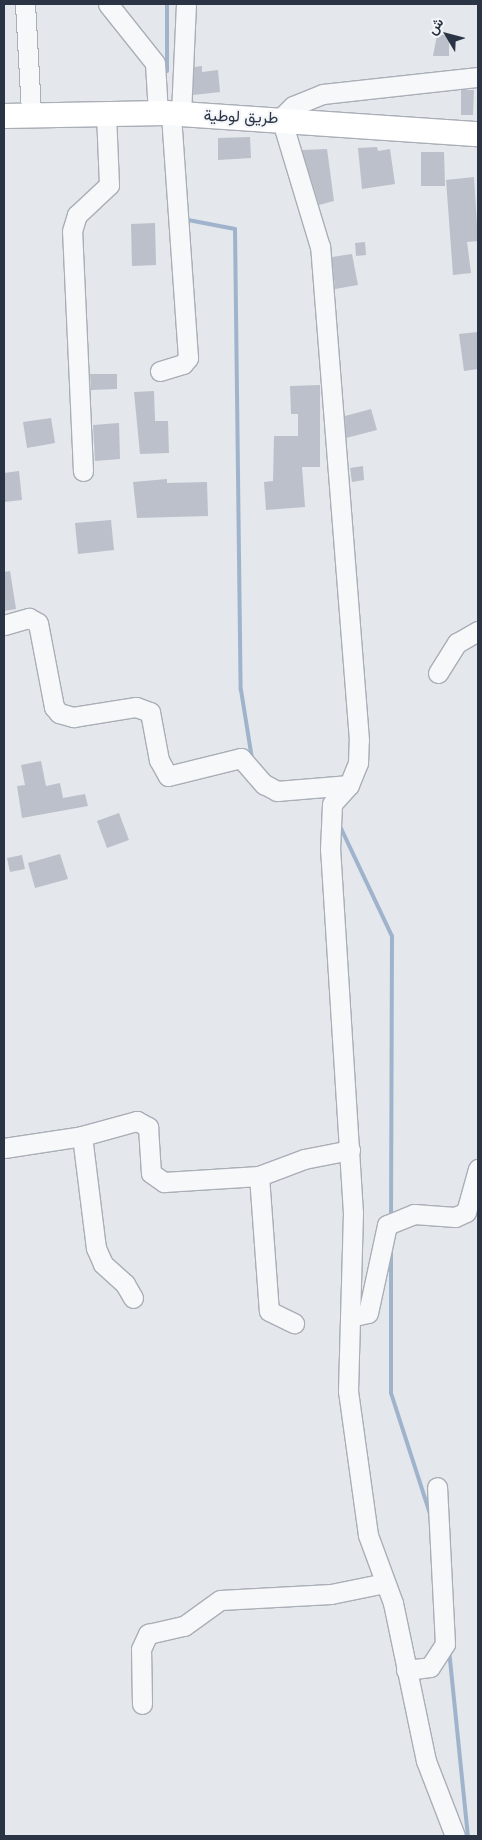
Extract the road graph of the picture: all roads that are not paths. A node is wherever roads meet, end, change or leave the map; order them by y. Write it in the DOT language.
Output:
graph roads {
  1 [pos="25,4"];
  2 [pos="108,4"];
  3 [pos="186,4"];
  4 [pos="478,77"];
  5 [pos="32,113"];
  6 [pos="106,113"];
  7 [pos="170,114"];
  8 [pos="4,116"];
  9 [pos="281,118"];
  10 [pos="478,134"];
  11 [pos="160,371"];
  12 [pos="83,472"];
  13 [pos="4,625"];
  14 [pos="478,631"];
  15 [pos="438,673"];
  16 [pos="349,784"];
  17 [pos="82,1136"];
  18 [pos="4,1148"];
  19 [pos="350,1150"];
  20 [pos="478,1169"];
  21 [pos="259,1176"];
  22 [pos="133,1298"];
  23 [pos="350,1317"];
  24 [pos="294,1323"];
  25 [pos="437,1487"];
  26 [pos="385,1583"];
  27 [pos="406,1670"];
  28 [pos="142,1704"];
  29 [pos="455,1836"];
  1 -- 5 [label="street"];
  2 -- 7 [label="street"];
  3 -- 7 [label="street"];
  4 -- 9 [label="street"];
  5 -- 6 [label="main road, طريق لوطية"];
  5 -- 8 [label="main road, طريق لوطية"];
  6 -- 7 [label="main road, طريق لوطية"];
  6 -- 12 [label="street"];
  7 -- 9 [label="main road, طريق لوطية"];
  7 -- 11 [label="street"];
  9 -- 10 [label="main road, طريق لوطية"];
  9 -- 16 [label="street"];
  13 -- 16 [label="street"];
  14 -- 15 [label="street"];
  16 -- 19 [label="street"];
  17 -- 18 [label="street"];
  17 -- 21 [label="street"];
  17 -- 22 [label="street"];
  19 -- 21 [label="street"];
  19 -- 23 [label="street"];
  20 -- 23 [label="street"];
  21 -- 24 [label="street"];
  23 -- 26 [label="street"];
  25 -- 27 [label="street"];
  26 -- 27 [label="street"];
  26 -- 28 [label="street"];
  27 -- 29 [label="street"];
}
